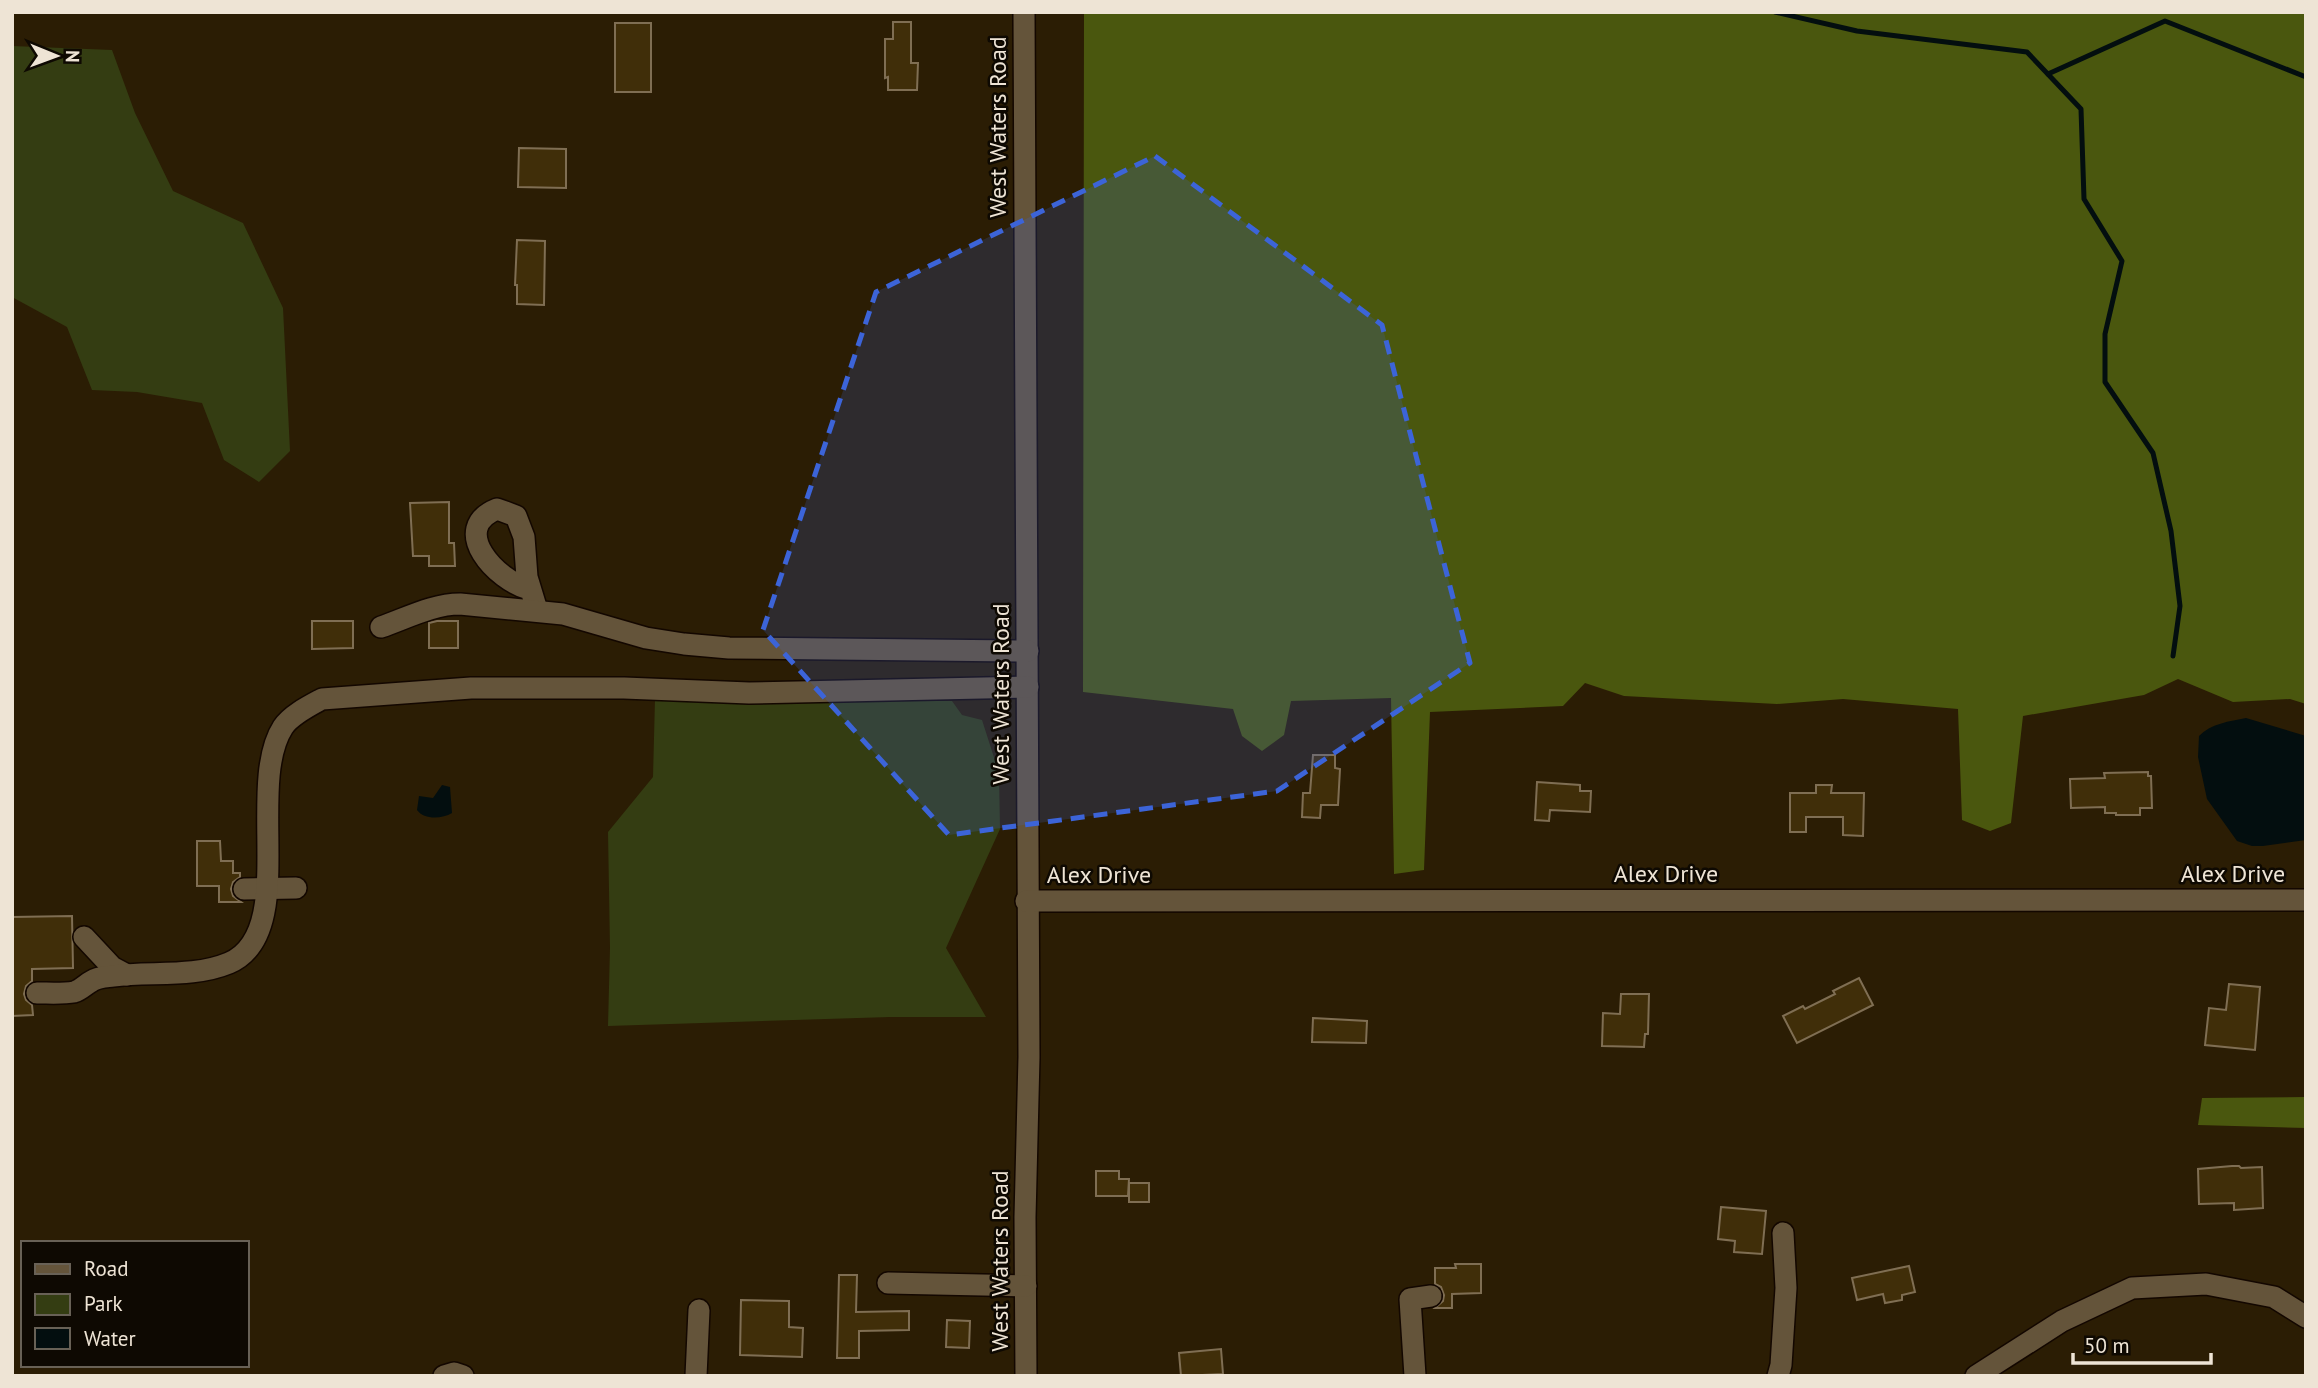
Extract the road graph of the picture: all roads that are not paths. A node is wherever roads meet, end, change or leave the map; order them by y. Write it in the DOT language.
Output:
graph roads {
  1 [pos="1024,12"];
  2 [pos="529,589"];
  3 [pos="537,610"];
  4 [pos="381,627"];
  5 [pos="1028,652"];
  6 [pos="1028,687"];
  7 [pos="244,888"];
  8 [pos="267,888"];
  9 [pos="296,888"];
  10 [pos="2306,900"];
  11 [pos="1026,901"];
  12 [pos="84,937"];
  13 [pos="127,975"];
  14 [pos="37,993"];
  15 [pos="1783,1233"];
  16 [pos="888,1283"];
  17 [pos="1026,1286"];
  18 [pos="1431,1296"];
  19 [pos="699,1310"];
  20 [pos="2306,1317"];
  21 [pos="444,1376"];
  22 [pos="463,1376"];
  23 [pos="696,1376"];
  24 [pos="1026,1376"];
  25 [pos="1415,1376"];
  26 [pos="1778,1376"];
  27 [pos="1976,1376"];
  1 -- 5 [label="street, West Waters Road"];
  2 -- 3 [label="street"];
  3 -- 4 [label="street"];
  3 -- 5 [label="street"];
  5 -- 6 [label="street, West Waters Road"];
  6 -- 8 [label="street"];
  6 -- 11 [label="street, West Waters Road"];
  7 -- 8 [label="street"];
  8 -- 9 [label="street"];
  8 -- 13 [label="street"];
  10 -- 11 [label="street, Alex Drive"];
  11 -- 17 [label="street, West Waters Road"];
  12 -- 13 [label="street"];
  13 -- 14 [label="street"];
  15 -- 26 [label="street"];
  16 -- 17 [label="street"];
  17 -- 24 [label="street, West Waters Road"];
  18 -- 25 [label="street"];
  19 -- 23 [label="street"];
  20 -- 27 [label="street"];
  21 -- 22 [label="street"];
}
